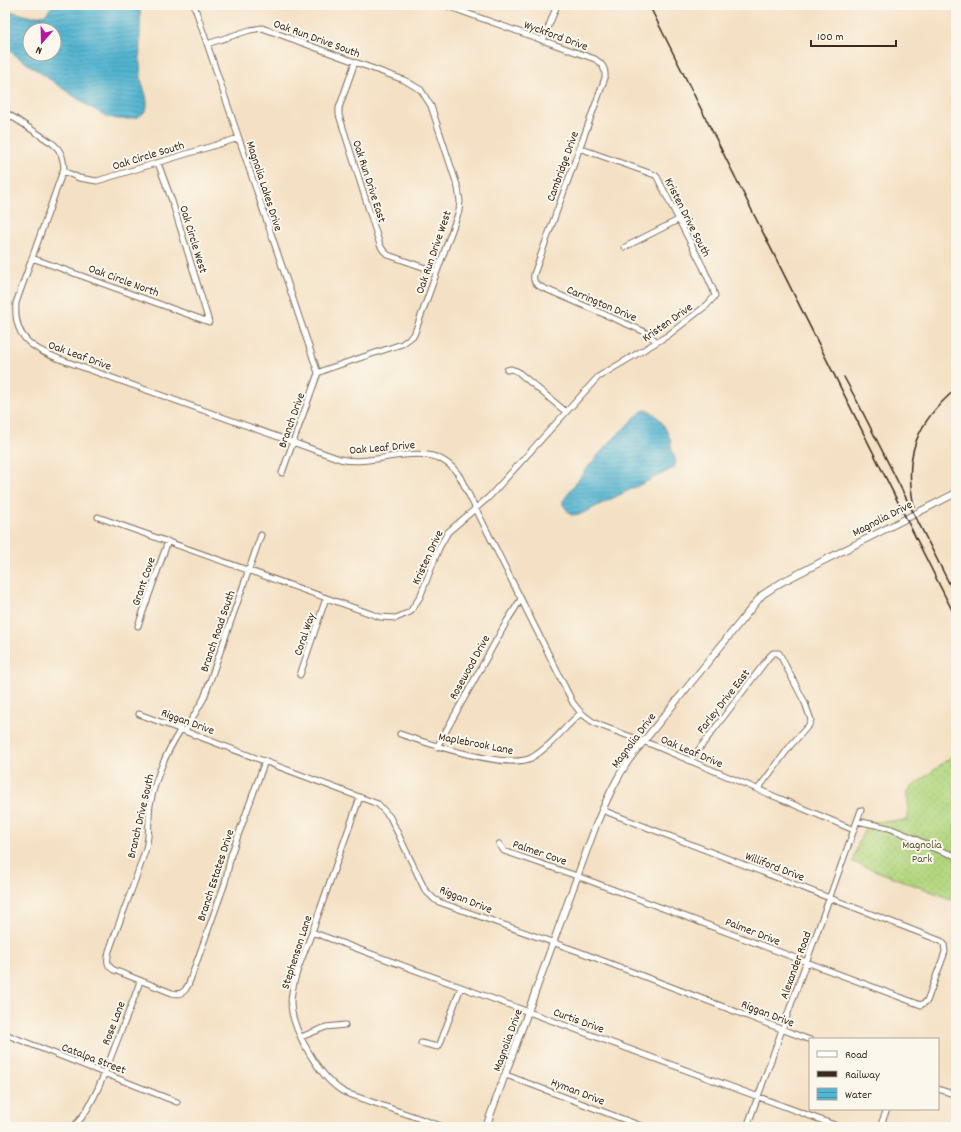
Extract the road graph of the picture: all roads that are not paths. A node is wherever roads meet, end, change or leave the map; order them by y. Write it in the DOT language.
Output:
graph roads {
  1 [pos="194,5"];
  2 [pos="444,5"];
  3 [pos="557,5"];
  4 [pos="456,7"];
  5 [pos="543,40"];
  6 [pos="207,44"];
  7 [pos="595,59"];
  8 [pos="355,62"];
  9 [pos="418,88"];
  10 [pos="5,112"];
  11 [pos="239,138"];
  12 [pos="579,148"];
  13 [pos="158,163"];
  14 [pos="63,171"];
  15 [pos="678,220"];
  16 [pos="625,247"];
  17 [pos="32,258"];
  18 [pos="437,272"];
  19 [pos="536,284"];
  20 [pos="714,298"];
  21 [pos="209,322"];
  22 [pos="657,342"];
  23 [pos="507,370"];
  24 [pos="318,373"];
  25 [pos="566,412"];
  26 [pos="293,443"];
  27 [pos="282,473"];
  28 [pos="956,493"];
  29 [pos="476,509"];
  30 [pos="98,517"];
  31 [pos="261,535"];
  32 [pos="168,541"];
  33 [pos="248,571"];
  34 [pos="326,598"];
  35 [pos="521,599"];
  36 [pos="138,626"];
  37 [pos="300,675"];
  38 [pos="582,713"];
  39 [pos="139,714"];
  40 [pos="183,730"];
  41 [pos="400,734"];
  42 [pos="644,742"];
  43 [pos="437,747"];
  44 [pos="265,761"];
  45 [pos="690,761"];
  46 [pos="758,789"];
  47 [pos="360,797"];
  48 [pos="602,810"];
  49 [pos="861,810"];
  50 [pos="857,821"];
  51 [pos="854,830"];
  52 [pos="498,844"];
  53 [pos="956,856"];
  54 [pos="578,876"];
  55 [pos="830,898"];
  56 [pos="312,932"];
  57 [pos="554,942"];
  58 [pos="806,962"];
  59 [pos="140,981"];
  60 [pos="461,987"];
  61 [pos="921,1005"];
  62 [pos="528,1012"];
  63 [pos="345,1025"];
  64 [pos="782,1029"];
  65 [pos="5,1034"];
  66 [pos="301,1037"];
  67 [pos="809,1040"];
  68 [pos="421,1043"];
  69 [pos="104,1072"];
  70 [pos="506,1075"];
  71 [pos="939,1089"];
  72 [pos="956,1095"];
  73 [pos="758,1097"];
  74 [pos="177,1102"];
  75 [pos="887,1110"];
  76 [pos="80,1125"];
  77 [pos="73,1127"];
  78 [pos="444,1127"];
  79 [pos="486,1127"];
  80 [pos="644,1127"];
  81 [pos="747,1127"];
  82 [pos="840,1127"];
  83 [pos="880,1127"];
  1 -- 6 [label="street, Magnolia Lakes Drive"];
  2 -- 4 [label="street, Wyckford Drive"];
  3 -- 5 [label="street"];
  4 -- 5 [label="street, Wyckford Drive"];
  5 -- 7 [label="street, Wyckford Drive"];
  6 -- 8 [label="street, Oak Run Drive South"];
  6 -- 11 [label="street, Magnolia Lakes Drive"];
  7 -- 12 [label="street, Cambridge Drive"];
  8 -- 9 [label="street, Oak Run Drive South"];
  8 -- 18 [label="street, Oak Run Drive East"];
  9 -- 18 [label="street, Oak Run Drive West"];
  10 -- 14 [label="street, Oak Leaf Drive"];
  11 -- 13 [label="street, Oak Circle South"];
  11 -- 24 [label="street, Magnolia Lakes Drive"];
  12 -- 15 [label="street, Kristen Drive South"];
  12 -- 19 [label="street, Cambridge Drive"];
  13 -- 14 [label="street, Oak Circle South"];
  13 -- 21 [label="street, Oak Circle West"];
  14 -- 17 [label="street, Oak Leaf Drive"];
  15 -- 16 [label="street"];
  15 -- 20 [label="street, Kristen Drive South"];
  17 -- 21 [label="street, Oak Circle North"];
  17 -- 26 [label="street, Oak Leaf Drive"];
  18 -- 24 [label="street, Oak Run Drive West"];
  19 -- 22 [label="street, Carrington Drive"];
  20 -- 22 [label="street, Kristen Drive"];
  22 -- 25 [label="street, Kristen Drive"];
  23 -- 25 [label="street"];
  24 -- 26 [label="street, Branch Drive"];
  25 -- 29 [label="street, Kristen Drive"];
  26 -- 27 [label="street, Branch Drive"];
  26 -- 29 [label="street, Oak Leaf Drive"];
  28 -- 42 [label="street, Magnolia Drive"];
  29 -- 34 [label="street, Kristen Drive"];
  29 -- 35 [label="street, Oak Leaf Drive"];
  30 -- 32 [label="street, Kristen Drive"];
  31 -- 33 [label="street, Branch Road South"];
  32 -- 33 [label="street, Kristen Drive"];
  32 -- 36 [label="street, Grant Cove"];
  33 -- 34 [label="street, Kristen Drive"];
  33 -- 40 [label="street, Branch Road South"];
  34 -- 37 [label="street, Coral Way"];
  35 -- 38 [label="street, Oak Leaf Drive"];
  35 -- 43 [label="street, Rosewood Drive"];
  38 -- 42 [label="street, Oak Leaf Drive"];
  38 -- 43 [label="street, Maplebrook Lane"];
  39 -- 40 [label="street, Riggan Drive"];
  40 -- 44 [label="street, Riggan Drive"];
  40 -- 59 [label="street, Branch Drive South"];
  41 -- 43 [label="street, Maplebrook Lane"];
  42 -- 45 [label="street, Oak Leaf Drive"];
  42 -- 48 [label="street, Magnolia Drive"];
  44 -- 47 [label="street, Riggan Drive"];
  44 -- 59 [label="street, Branch Estates Drive"];
  45 -- 46 [label="street, Oak Leaf Drive"];
  45 -- 46 [label="street, Farley Drive East"];
  46 -- 51 [label="street, Oak Leaf Drive"];
  47 -- 56 [label="street, Stephenson Lane"];
  47 -- 57 [label="street, Riggan Drive"];
  48 -- 54 [label="street, Magnolia Drive"];
  48 -- 55 [label="street, Williford Drive"];
  49 -- 50 [label="street, Alexander Road"];
  50 -- 51 [label="street, Alexander Road"];
  50 -- 53 [label="street"];
  51 -- 55 [label="street, Alexander Road"];
  52 -- 54 [label="street, Palmer Cove"];
  54 -- 57 [label="street, Magnolia Drive"];
  54 -- 58 [label="street, Palmer Drive"];
  55 -- 58 [label="street, Alexander Road"];
  55 -- 61 [label="street, Williford Drive"];
  56 -- 60 [label="street, Curtis Drive"];
  56 -- 66 [label="street, Stephenson Lane"];
  57 -- 62 [label="street, Magnolia Drive"];
  57 -- 64 [label="street, Riggan Drive"];
  58 -- 61 [label="street, Palmer Drive"];
  58 -- 64 [label="street, Alexander Road"];
  59 -- 69 [label="street, Rose Lane"];
  60 -- 62 [label="street, Curtis Drive"];
  60 -- 68 [label="street"];
  62 -- 70 [label="street, Magnolia Drive"];
  62 -- 73 [label="street, Curtis Drive"];
  63 -- 66 [label="street"];
  64 -- 67 [label="street, Riggan Drive"];
  64 -- 73 [label="street, Alexander Road"];
  65 -- 69 [label="street, Catalpa Street"];
  66 -- 78 [label="street, Stephenson Lane"];
  69 -- 74 [label="street, Catalpa Street"];
  69 -- 76 [label="street, Rose Lane"];
  70 -- 79 [label="street, Magnolia Drive"];
  70 -- 80 [label="street, Hyman Drive"];
  71 -- 72 [label="street"];
  73 -- 81 [label="street, Alexander Road"];
  73 -- 82 [label="street, Curtis Drive"];
  75 -- 83 [label="street"];
  76 -- 77 [label="street, Rose Lane"];
}
